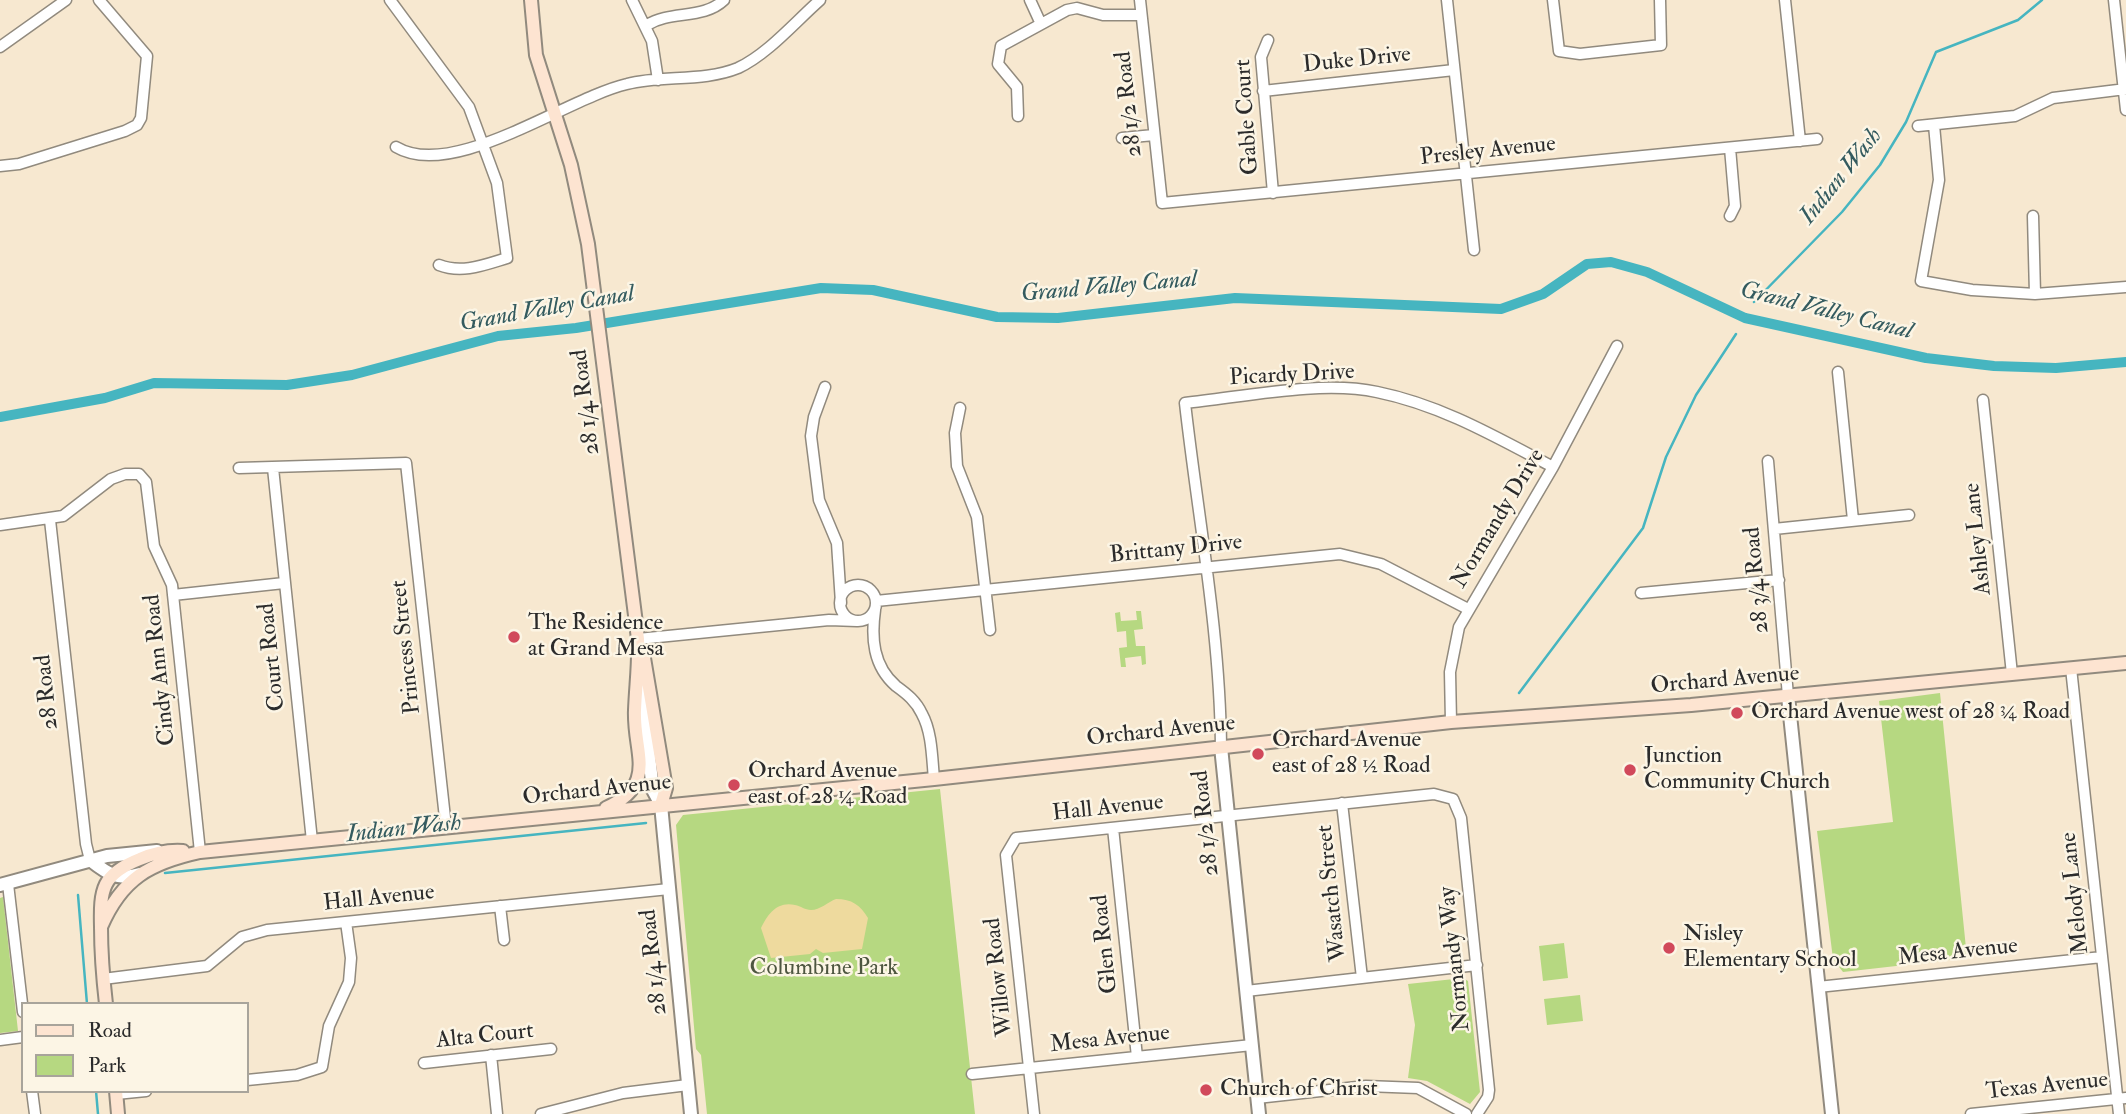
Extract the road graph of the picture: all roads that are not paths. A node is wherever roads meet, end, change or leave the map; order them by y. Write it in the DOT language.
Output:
graph roads {
  1 [pos="66,0"];
  2 [pos="99,0"];
  3 [pos="531,0"];
  4 [pos="632,0"];
  5 [pos="724,0"];
  6 [pos="820,0"];
  7 [pos="1030,0"];
  8 [pos="1140,0"];
  9 [pos="1447,0"];
  10 [pos="1553,0"];
  11 [pos="1660,0"];
  12 [pos="1785,0"];
  13 [pos="2114,0"];
  14 [pos="395,2"];
  15 [pos="1141,15"];
  16 [pos="1041,24"];
  17 [pos="646,25"];
  18 [pos="1268,40"];
  19 [pos="0,47"];
  20 [pos="1454,71"];
  21 [pos="658,80"];
  22 [pos="2125,89"];
  23 [pos="1263,90"];
  24 [pos="2126,110"];
  25 [pos="554,113"];
  26 [pos="1018,116"];
  27 [pos="1934,125"];
  28 [pos="1918,126"];
  29 [pos="1154,135"];
  30 [pos="1122,138"];
  31 [pos="1817,139"];
  32 [pos="1800,141"];
  33 [pos="483,144"];
  34 [pos="396,147"];
  35 [pos="1730,148"];
  36 [pos="0,166"];
  37 [pos="1464,174"];
  38 [pos="1273,193"];
  39 [pos="1162,204"];
  40 [pos="1730,216"];
  41 [pos="2033,216"];
  42 [pos="1474,250"];
  43 [pos="439,265"];
  44 [pos="2126,287"];
  45 [pos="2035,294"];
  46 [pos="1617,346"];
  47 [pos="1838,372"];
  48 [pos="825,387"];
  49 [pos="1983,400"];
  50 [pos="1185,403"];
  51 [pos="960,408"];
  52 [pos="1768,461"];
  53 [pos="1553,467"];
  54 [pos="239,468"];
  55 [pos="273,468"];
  56 [pos="1909,515"];
  57 [pos="50,520"];
  58 [pos="1853,520"];
  59 [pos="0,525"];
  60 [pos="1774,528"];
  61 [pos="1208,566"];
  62 [pos="1779,580"];
  63 [pos="284,583"];
  64 [pos="986,589"];
  65 [pos="1642,593"];
  66 [pos="173,595"];
  67 [pos="841,603"];
  68 [pos="875,605"];
  69 [pos="1468,609"];
  70 [pos="857,621"];
  71 [pos="990,630"];
  72 [pos="638,639"];
  73 [pos="2126,663"];
  74 [pos="2071,668"];
  75 [pos="2012,674"];
  76 [pos="640,675"];
  77 [pos="1788,696"];
  78 [pos="1451,722"];
  79 [pos="1221,747"];
  80 [pos="934,779"];
  81 [pos="1453,799"];
  82 [pos="1342,803"];
  83 [pos="661,805"];
  84 [pos="588,813"];
  85 [pos="1227,815"];
  86 [pos="446,827"];
  87 [pos="1113,828"];
  88 [pos="1016,838"];
  89 [pos="312,841"];
  90 [pos="172,851"];
  91 [pos="200,852"];
  92 [pos="90,860"];
  93 [pos="140,874"];
  94 [pos="110,876"];
  95 [pos="4,885"];
  96 [pos="669,889"];
  97 [pos="500,906"];
  98 [pos="346,922"];
  99 [pos="101,927"];
  100 [pos="504,940"];
  101 [pos="2102,957"];
  102 [pos="1477,965"];
  103 [pos="1362,978"];
  104 [pos="103,979"];
  105 [pos="1818,987"];
  106 [pos="1246,991"];
  107 [pos="22,1002"];
  108 [pos="106,1002"];
  109 [pos="21,1037"];
  110 [pos="0,1040"];
  111 [pos="1252,1045"];
  112 [pos="551,1049"];
  113 [pos="491,1055"];
  114 [pos="1137,1057"];
  115 [pos="424,1063"];
  116 [pos="1029,1068"];
  117 [pos="972,1074"];
  118 [pos="248,1080"];
  119 [pos="688,1085"];
  120 [pos="32,1093"];
  121 [pos="116,1093"];
  122 [pos="1257,1098"];
  123 [pos="2122,1099"];
  124 [pos="35,1114"];
  125 [pos="118,1114"];
  126 [pos="497,1114"];
  127 [pos="541,1114"];
  128 [pos="691,1114"];
  129 [pos="1034,1114"];
  130 [pos="1259,1114"];
  131 [pos="1466,1114"];
  132 [pos="1477,1114"];
  133 [pos="1832,1114"];
  134 [pos="1971,1114"];
  135 [pos="2119,1114"];
  1 -- 19 [label="street"];
  2 -- 36 [label="street"];
  3 -- 25 [label="main road, 28 1/4 Road"];
  4 -- 17 [label="street"];
  5 -- 17 [label="street"];
  6 -- 21 [label="street"];
  7 -- 16 [label="street"];
  8 -- 15 [label="street, 28 1/2 Road"];
  9 -- 20 [label="street"];
  10 -- 11 [label="street"];
  12 -- 32 [label="street"];
  13 -- 22 [label="street"];
  14 -- 33 [label="street"];
  15 -- 16 [label="street"];
  15 -- 29 [label="street, 28 1/2 Road"];
  16 -- 26 [label="street"];
  17 -- 21 [label="street"];
  18 -- 23 [label="street, Gable Court"];
  20 -- 23 [label="street, Duke Drive"];
  20 -- 37 [label="street"];
  21 -- 25 [label="street"];
  22 -- 24 [label="street"];
  22 -- 27 [label="street"];
  23 -- 38 [label="street, Gable Court"];
  25 -- 33 [label="street"];
  25 -- 72 [label="main road, 28 1/4 Road"];
  27 -- 28 [label="street"];
  27 -- 45 [label="street"];
  29 -- 30 [label="street"];
  29 -- 39 [label="street, 28 1/2 Road"];
  31 -- 32 [label="street, Presley Avenue"];
  32 -- 35 [label="street, Presley Avenue"];
  33 -- 34 [label="street"];
  33 -- 43 [label="street"];
  35 -- 37 [label="street, Presley Avenue"];
  35 -- 40 [label="street"];
  37 -- 38 [label="street, Presley Avenue"];
  37 -- 42 [label="street"];
  38 -- 39 [label="street, Presley Avenue"];
  41 -- 45 [label="street"];
  44 -- 45 [label="street"];
  46 -- 53 [label="street, Normandy Drive"];
  47 -- 58 [label="street"];
  48 -- 67 [label="street"];
  49 -- 75 [label="street, Ashley Lane"];
  50 -- 53 [label="street, Picardy Drive"];
  50 -- 61 [label="street, 28 1/2 Road"];
  51 -- 64 [label="street"];
  52 -- 60 [label="street, 28 3/4 Road"];
  53 -- 69 [label="street, Normandy Drive"];
  54 -- 55 [label="street"];
  55 -- 63 [label="street, Court Road"];
  55 -- 86 [label="street, Princess Street"];
  56 -- 58 [label="street"];
  57 -- 59 [label="street"];
  57 -- 66 [label="street, Cindy Ann Road"];
  57 -- 92 [label="street, 28 Road"];
  58 -- 60 [label="street"];
  60 -- 62 [label="street, 28 3/4 Road"];
  61 -- 64 [label="street, Brittany Drive"];
  61 -- 69 [label="street, Brittany Drive"];
  61 -- 79 [label="street, 28 1/2 Road"];
  62 -- 65 [label="street"];
  62 -- 77 [label="street, 28 3/4 Road"];
  63 -- 66 [label="street"];
  63 -- 89 [label="street, Court Road"];
  64 -- 68 [label="street, Brittany Drive"];
  64 -- 71 [label="street"];
  66 -- 91 [label="street, Cindy Ann Road"];
  67 -- 68 [label="street"];
  67 -- 70 [label="street"];
  68 -- 70 [label="street"];
  68 -- 80 [label="street"];
  69 -- 78 [label="street, Normandy Drive"];
  70 -- 72 [label="street"];
  72 -- 76 [label="main road, 28 1/4 Road"];
  72 -- 83 [label="main road, 28 1/4 Road"];
  73 -- 74 [label="main road, Orchard Avenue"];
  74 -- 75 [label="main road, Orchard Avenue"];
  74 -- 101 [label="street, Melody Lane"];
  75 -- 77 [label="main road, Orchard Avenue"];
  76 -- 83 [label="street, 28 1/4 Road"];
  76 -- 84 [label="main road"];
  77 -- 78 [label="main road, Orchard Avenue"];
  77 -- 105 [label="street, 28 3/4 Road"];
  78 -- 79 [label="main road, Orchard Avenue"];
  79 -- 80 [label="main road, Orchard Avenue"];
  79 -- 85 [label="street, 28 1/2 Road"];
  80 -- 83 [label="main road, Orchard Avenue"];
  81 -- 82 [label="street, Hall Avenue"];
  81 -- 102 [label="street, Normandy Way"];
  82 -- 85 [label="street, Hall Avenue"];
  82 -- 103 [label="street, Wasatch Street"];
  83 -- 84 [label="main road, Orchard Avenue"];
  83 -- 96 [label="street, 28 1/4 Road"];
  84 -- 86 [label="main road, Orchard Avenue"];
  85 -- 87 [label="street, Hall Avenue"];
  85 -- 106 [label="street, 28 1/2 Road"];
  86 -- 89 [label="main road, Orchard Avenue"];
  87 -- 88 [label="street, Hall Avenue"];
  87 -- 114 [label="street, Glen Road"];
  88 -- 116 [label="street, Willow Road"];
  89 -- 91 [label="main road, Orchard Avenue"];
  90 -- 91 [label="main road, Orchard Avenue"];
  90 -- 92 [label="street, Orchard Avenue"];
  90 -- 94 [label="main road"];
  91 -- 93 [label="main road, Orchard Avenue"];
  92 -- 94 [label="street"];
  92 -- 95 [label="street, Orchard Avenue"];
  93 -- 94 [label="street, Orchard Avenue"];
  93 -- 99 [label="main road"];
  94 -- 99 [label="main road"];
  95 -- 107 [label="street"];
  96 -- 97 [label="street, Hall Avenue"];
  96 -- 119 [label="street, 28 1/4 Road"];
  97 -- 98 [label="street, Hall Avenue"];
  97 -- 100 [label="street"];
  98 -- 104 [label="street, Hall Avenue"];
  98 -- 118 [label="street"];
  99 -- 104 [label="main road"];
  101 -- 105 [label="street, Mesa Avenue"];
  101 -- 123 [label="street, Melody Lane"];
  102 -- 103 [label="street"];
  102 -- 132 [label="street, Normandy Way"];
  103 -- 106 [label="street"];
  104 -- 108 [label="main road"];
  105 -- 133 [label="street, 28 3/4 Road"];
  106 -- 111 [label="street, 28 1/2 Road"];
  109 -- 110 [label="street"];
  111 -- 114 [label="street, Mesa Avenue"];
  111 -- 122 [label="street, 28 1/2 Road"];
  112 -- 113 [label="street, Alta Court"];
  113 -- 115 [label="street, Alta Court"];
  113 -- 126 [label="street"];
  114 -- 116 [label="street, Mesa Avenue"];
  116 -- 117 [label="street, Mesa Avenue"];
  116 -- 129 [label="street, Willow Road"];
  119 -- 127 [label="street"];
  119 -- 128 [label="street, 28 1/4 Road"];
  120 -- 124 [label="street"];
  121 -- 125 [label="main road"];
  122 -- 130 [label="street, 28 1/2 Road"];
  122 -- 131 [label="street"];
  123 -- 134 [label="street, Texas Avenue"];
  123 -- 135 [label="street, Melody Lane"];
}
